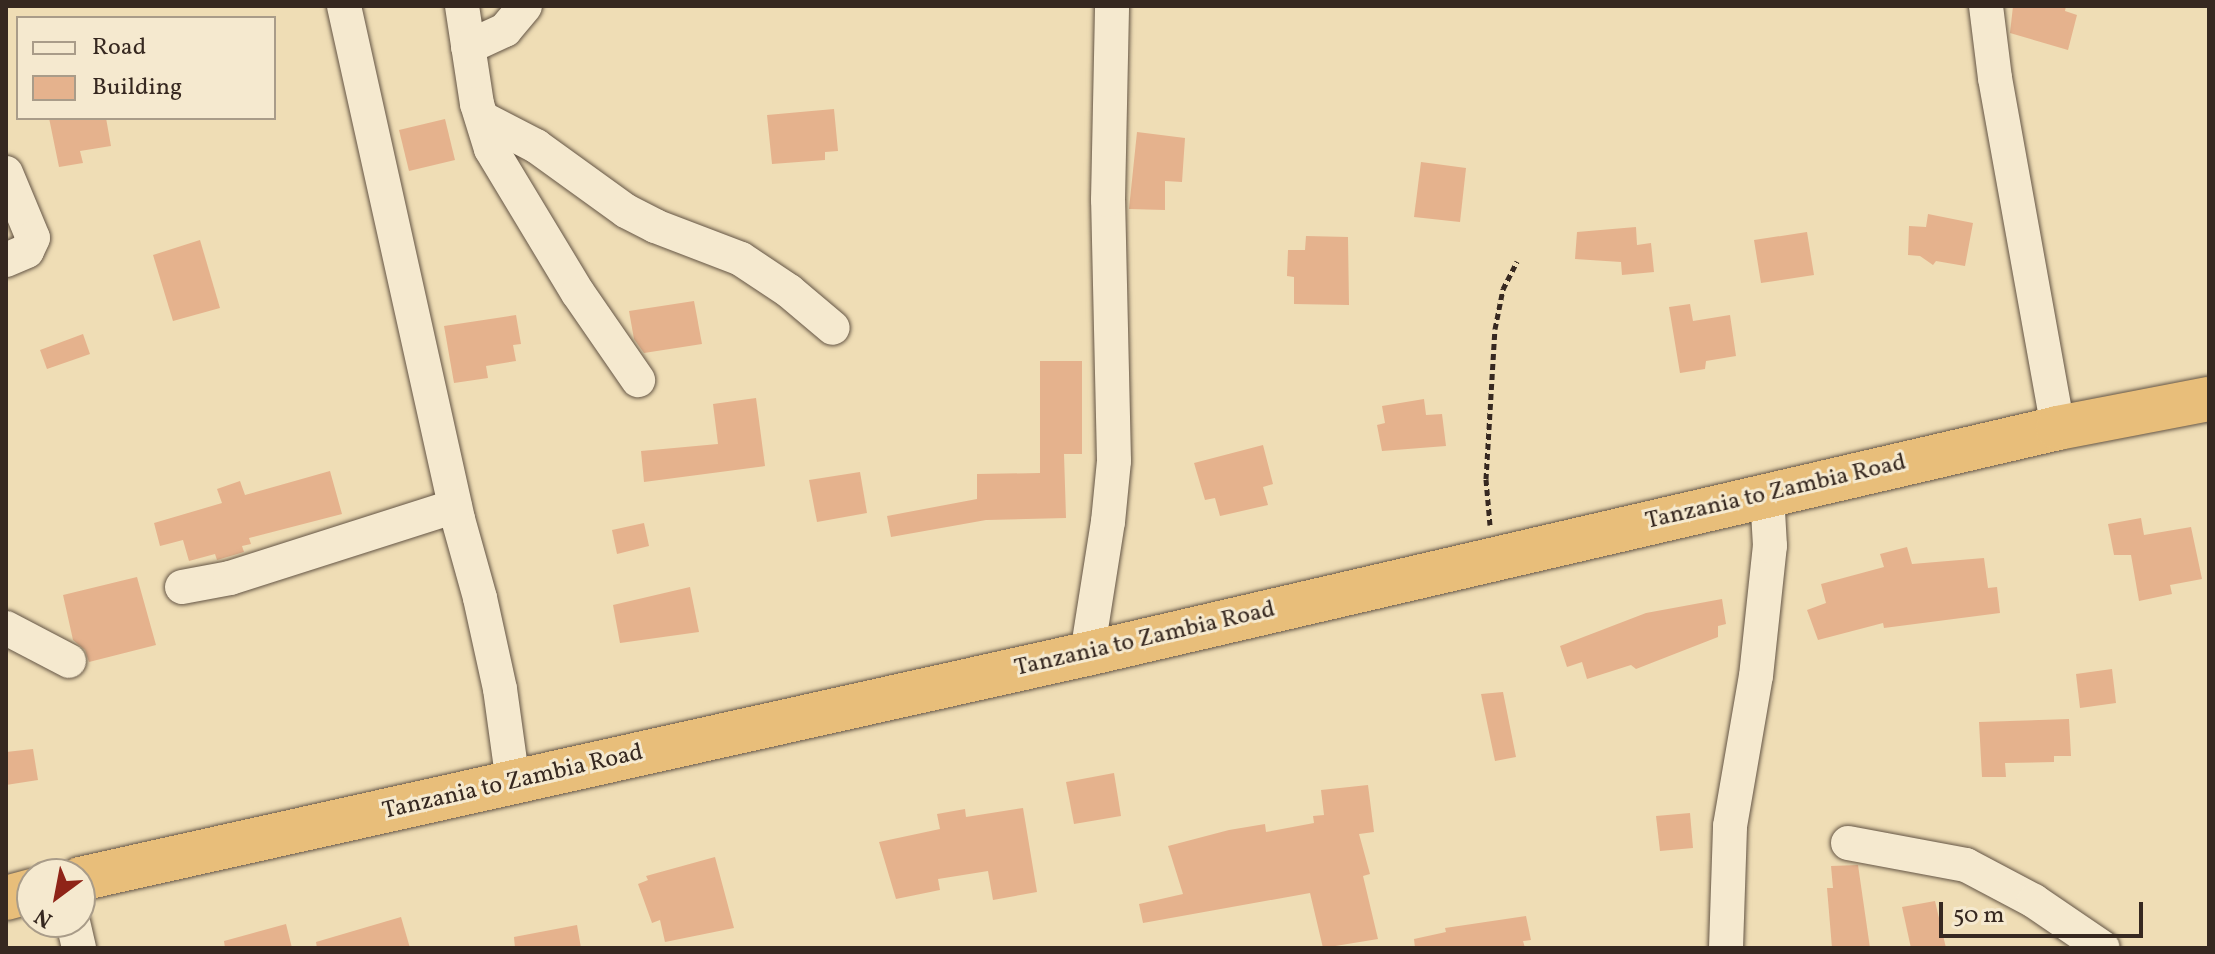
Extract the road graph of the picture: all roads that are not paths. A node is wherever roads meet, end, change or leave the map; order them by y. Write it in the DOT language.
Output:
graph roads {
  1 [pos="344,6"];
  2 [pos="462,6"];
  3 [pos="525,6"];
  4 [pos="1986,6"];
  5 [pos="1117,10"];
  6 [pos="468,47"];
  7 [pos="482,118"];
  8 [pos="6,173"];
  9 [pos="6,260"];
  10 [pos="833,328"];
  11 [pos="638,380"];
  12 [pos="2209,399"];
  13 [pos="2058,428"];
  14 [pos="1767,494"];
  15 [pos="455,506"];
  16 [pos="182,587"];
  17 [pos="6,628"];
  18 [pos="1087,654"];
  19 [pos="69,661"];
  20 [pos="513,783"];
  21 [pos="1848,843"];
  22 [pos="96,875"];
  23 [pos="1726,948"];
  24 [pos="2103,948"];
  1 -- 15 [label="street"];
  2 -- 6 [label="street"];
  3 -- 6 [label="street"];
  4 -- 13 [label="street"];
  5 -- 18 [label="street"];
  6 -- 7 [label="street"];
  7 -- 10 [label="street"];
  7 -- 11 [label="street"];
  8 -- 9 [label="street"];
  12 -- 13 [label="highway, Tanzania to Zambia Road"];
  13 -- 14 [label="highway, Tanzania to Zambia Road"];
  14 -- 18 [label="highway, Tanzania to Zambia Road"];
  14 -- 23 [label="street"];
  15 -- 16 [label="street"];
  15 -- 20 [label="street"];
  17 -- 19 [label="street"];
  18 -- 20 [label="highway, Tanzania to Zambia Road"];
  20 -- 22 [label="highway, Tanzania to Zambia Road"];
  21 -- 24 [label="street"];
}
